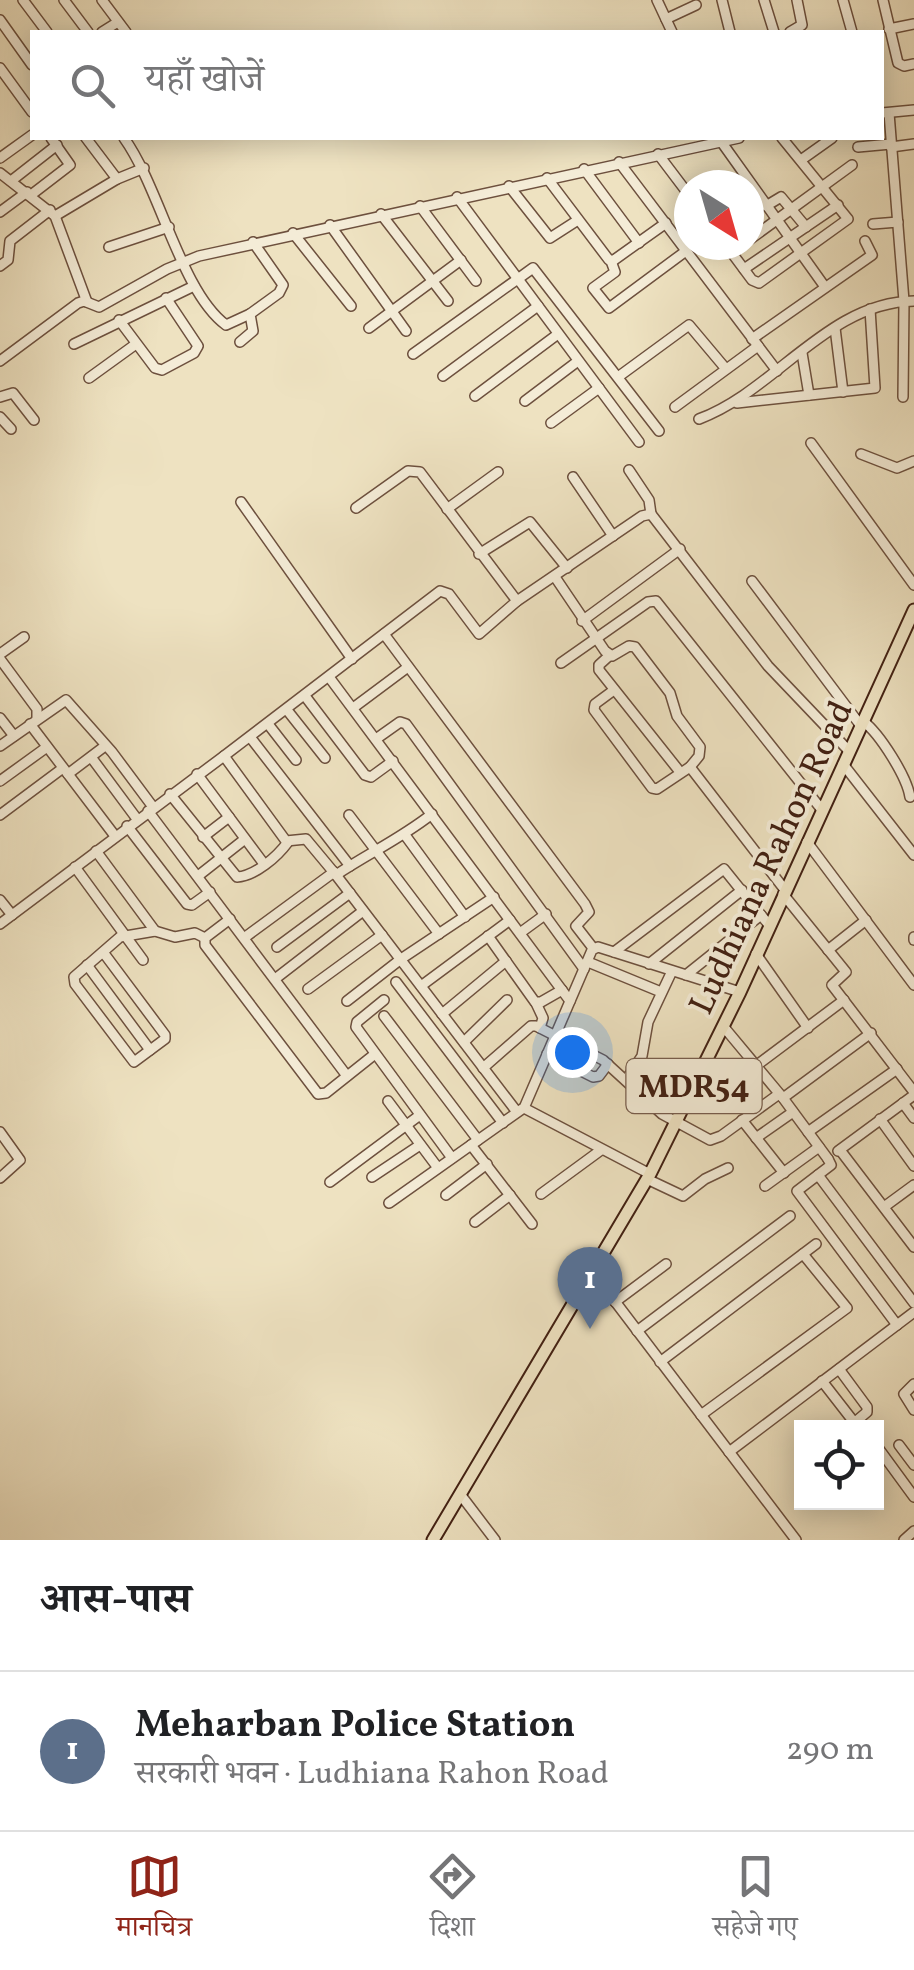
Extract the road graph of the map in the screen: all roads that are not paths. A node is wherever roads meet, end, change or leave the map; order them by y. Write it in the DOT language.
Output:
graph roads {
  1 [pos="23,0"];
  2 [pos="64,0"];
  3 [pos="102,0"];
  4 [pos="657,0"];
  5 [pos="722,0"];
  6 [pos="764,0"];
  7 [pos="797,0"];
  8 [pos="843,0"];
  9 [pos="882,0"];
  10 [pos="696,5"];
  11 [pos="0,20"];
  12 [pos="666,20"];
  13 [pos="118,22"];
  14 [pos="914,24"];
  15 [pos="890,29"];
  16 [pos="46,30"];
  17 [pos="86,30"];
  18 [pos="105,30"];
  19 [pos="124,30"];
  20 [pos="671,30"];
  21 [pos="730,30"];
  22 [pos="773,30"];
  23 [pos="793,30"];
  24 [pos="851,30"];
  25 [pos="4,34"];
  26 [pos="30,63"];
  27 [pos="914,64"];
  28 [pos="0,68"];
  29 [pos="30,109"];
  30 [pos="914,110"];
  31 [pos="885,113"];
  32 [pos="30,136"];
  33 [pos="88,140"];
  34 [pos="125,140"];
  35 [pos="716,140"];
  36 [pos="721,140"];
  37 [pos="784,140"];
  38 [pos="829,140"];
  39 [pos="54,141"];
  40 [pos="914,144"];
  41 [pos="891,145"];
  42 [pos="858,147"];
  43 [pos="658,154"];
  44 [pos="0,158"];
  45 [pos="801,160"];
  46 [pos="619,162"];
  47 [pos="852,165"];
  48 [pos="144,168"];
  49 [pos="584,170"];
  50 [pos="674,175"];
  51 [pos="548,178"];
  52 [pos="4,179"];
  53 [pos="118,179"];
  54 [pos="509,186"];
  55 [pos="823,187"];
  56 [pos="29,194"];
  57 [pos="457,197"];
  58 [pos="838,205"];
  59 [pos="420,206"];
  60 [pos="766,206"];
  61 [pos="792,210"];
  62 [pos="0,212"];
  63 [pos="53,213"];
  64 [pos="380,214"];
  65 [pos="578,220"];
  66 [pos="776,220"];
  67 [pos="898,222"];
  68 [pos="666,223"];
  69 [pos="873,224"];
  70 [pos="330,225"];
  71 [pos="169,226"];
  72 [pos="806,227"];
  73 [pos="764,229"];
  74 [pos="292,233"];
  75 [pos="674,234"];
  76 [pos="790,238"];
  77 [pos="253,242"];
  78 [pos="865,242"];
  79 [pos="639,243"];
  80 [pos="109,248"];
  81 [pos="801,254"];
  82 [pos="674,259"];
  83 [pos="461,260"];
  84 [pos="694,260"];
  85 [pos="737,260"];
  86 [pos="184,261"];
  87 [pos="611,261"];
  88 [pos="0,266"];
  89 [pos="744,269"];
  90 [pos="516,278"];
  91 [pos="433,281"];
  92 [pos="476,281"];
  93 [pos="194,286"];
  94 [pos="825,287"];
  95 [pos="166,298"];
  96 [pos="448,301"];
  97 [pos="909,302"];
  98 [pos="90,305"];
  99 [pos="351,306"];
  100 [pos="538,306"];
  101 [pos="870,309"];
  102 [pos="391,312"];
  103 [pos="250,314"];
  104 [pos="119,320"];
  105 [pos="368,328"];
  106 [pos="835,328"];
  107 [pos="101,329"];
  108 [pos="406,331"];
  109 [pos="558,334"];
  110 [pos="240,342"];
  111 [pos="755,342"];
  112 [pos="74,344"];
  113 [pos="136,344"];
  114 [pos="802,353"];
  115 [pos="412,354"];
  116 [pos="0,360"];
  117 [pos="578,361"];
  118 [pos="726,370"];
  119 [pos="777,371"];
  120 [pos="442,376"];
  121 [pos="618,377"];
  122 [pos="90,378"];
  123 [pos="599,388"];
  124 [pos="843,392"];
  125 [pos="809,394"];
  126 [pos="475,396"];
  127 [pos="0,397"];
  128 [pos="903,397"];
  129 [pos="525,401"];
  130 [pos="732,404"];
  131 [pos="675,408"];
  132 [pos="0,417"];
  133 [pos="699,419"];
  134 [pos="34,420"];
  135 [pos="551,423"];
  136 [pos="11,429"];
  137 [pos="659,431"];
  138 [pos="639,442"];
  139 [pos="811,443"];
  140 [pos="861,454"];
  141 [pos="914,461"];
  142 [pos="629,470"];
  143 [pos="498,472"];
  144 [pos="572,476"];
  145 [pos="241,502"];
  146 [pos="356,508"];
  147 [pos="448,510"];
  148 [pos="651,514"];
  149 [pos="613,536"];
  150 [pos="680,549"];
  151 [pos="479,554"];
  152 [pos="567,568"];
  153 [pos="555,577"];
  154 [pos="752,581"];
  155 [pos="914,585"];
  156 [pos="517,602"];
  157 [pos="914,610"];
  158 [pos="582,621"];
  159 [pos="384,634"];
  160 [pos="24,638"];
  161 [pos="596,639"];
  162 [pos="610,655"];
  163 [pos="0,656"];
  164 [pos="352,659"];
  165 [pos="561,663"];
  166 [pos="408,667"];
  167 [pos="329,677"];
  168 [pos="614,690"];
  169 [pos="305,696"];
  170 [pos="353,708"];
  171 [pos="287,710"];
  172 [pos="0,718"];
  173 [pos="34,722"];
  174 [pos="268,724"];
  175 [pos="862,724"];
  176 [pos="14,736"];
  177 [pos="250,737"];
  178 [pos="376,739"];
  179 [pos="0,746"];
  180 [pos="105,746"];
  181 [pos="47,747"];
  182 [pos="849,751"];
  183 [pos="91,756"];
  184 [pos="224,756"];
  185 [pos="326,758"];
  186 [pos="296,760"];
  187 [pos="393,762"];
  188 [pos="843,764"];
  189 [pos="685,770"];
  190 [pos="65,771"];
  191 [pos="198,774"];
  192 [pos="0,781"];
  193 [pos="170,794"];
  194 [pos="910,798"];
  195 [pos="151,809"];
  196 [pos="822,810"];
  197 [pos="432,814"];
  198 [pos="0,815"];
  199 [pos="349,815"];
  200 [pos="228,817"];
  201 [pos="137,819"];
  202 [pos="128,826"];
  203 [pos="405,835"];
  204 [pos="115,836"];
  205 [pos="203,836"];
  206 [pos="246,840"];
  207 [pos="288,842"];
  208 [pos="807,842"];
  209 [pos="96,851"];
  210 [pos="377,851"];
  211 [pos="914,856"];
  212 [pos="220,859"];
  213 [pos="264,864"];
  214 [pos="350,866"];
  215 [pos="76,867"];
  216 [pos="335,873"];
  217 [pos="198,876"];
  218 [pos="742,890"];
  219 [pos="210,892"];
  220 [pos="784,892"];
  221 [pos="350,893"];
  222 [pos="494,897"];
  223 [pos="0,900"];
  224 [pos="364,911"];
  225 [pos="546,914"];
  226 [pos="12,915"];
  227 [pos="465,917"];
  228 [pos="230,919"];
  229 [pos="510,920"];
  230 [pos="765,920"];
  231 [pos="866,920"];
  232 [pos="0,924"];
  233 [pos="154,932"];
  234 [pos="520,933"];
  235 [pos="439,934"];
  236 [pos="125,935"];
  237 [pos="382,935"];
  238 [pos="488,936"];
  239 [pos="205,938"];
  240 [pos="244,938"];
  241 [pos="277,947"];
  242 [pos="593,948"];
  243 [pos="828,950"];
  244 [pos="103,952"];
  245 [pos="614,952"];
  246 [pos="756,954"];
  247 [pos="143,960"];
  248 [pos="400,960"];
  249 [pos="506,961"];
  250 [pos="86,964"];
  251 [pos="650,964"];
  252 [pos="586,965"];
  253 [pos="672,971"];
  254 [pos="686,975"];
  255 [pos="275,978"];
  256 [pos="396,982"];
  257 [pos="914,985"];
  258 [pos="421,986"];
  259 [pos="308,990"];
  260 [pos="562,990"];
  261 [pos="661,992"];
  262 [pos="740,992"];
  263 [pos="384,1000"];
  264 [pos="507,1000"];
  265 [pos="844,1000"];
  266 [pos="347,1001"];
  267 [pos="570,1001"];
  268 [pos="536,1003"];
  269 [pos="442,1014"];
  270 [pos="384,1016"];
  271 [pos="723,1026"];
  272 [pos="540,1028"];
  273 [pos="808,1028"];
  274 [pos="871,1034"];
  275 [pos="554,1037"];
  276 [pos="464,1042"];
  277 [pos="150,1050"];
  278 [pos="375,1054"];
  279 [pos="547,1054"];
  280 [pos="608,1064"];
  281 [pos="757,1065"];
  282 [pos="483,1068"];
  283 [pos="897,1069"];
  284 [pos="347,1076"];
  285 [pos="626,1080"];
  286 [pos="914,1094"];
  287 [pos="781,1096"];
  288 [pos="388,1101"];
  289 [pos="903,1103"];
  290 [pos="521,1110"];
  291 [pos="794,1112"];
  292 [pos="420,1114"];
  293 [pos="914,1118"];
  294 [pos="742,1120"];
  295 [pos="880,1120"];
  296 [pos="502,1123"];
  297 [pos="676,1124"];
  298 [pos="406,1125"];
  299 [pos="0,1132"];
  300 [pos="808,1132"];
  301 [pos="756,1138"];
  302 [pos="475,1142"];
  303 [pos="420,1144"];
  304 [pos="819,1147"];
  305 [pos="601,1150"];
  306 [pos="840,1150"];
  307 [pos="452,1158"];
  308 [pos="828,1158"];
  309 [pos="487,1164"];
  310 [pos="914,1166"];
  311 [pos="438,1168"];
  312 [pos="728,1168"];
  313 [pos="784,1172"];
  314 [pos="818,1175"];
  315 [pos="649,1176"];
  316 [pos="0,1178"];
  317 [pos="372,1178"];
  318 [pos="330,1182"];
  319 [pos="914,1185"];
  320 [pos="765,1186"];
  321 [pos="541,1194"];
  322 [pos="446,1195"];
  323 [pos="510,1195"];
  324 [pos="389,1203"];
  325 [pos="884,1207"];
  326 [pos="790,1216"];
  327 [pos="475,1222"];
  328 [pos="532,1224"];
  329 [pos="909,1231"];
  330 [pos="816,1244"];
  331 [pos="914,1247"];
  332 [pos="803,1254"];
  333 [pos="666,1264"];
  334 [pos="592,1271"];
  335 [pos="615,1302"];
  336 [pos="913,1312"];
  337 [pos="897,1325"];
  338 [pos="637,1331"];
  339 [pos="660,1362"];
  340 [pos="839,1369"];
  341 [pos="822,1381"];
  342 [pos="914,1384"];
  343 [pos="914,1410"];
  344 [pos="701,1416"];
  345 [pos="852,1420"];
  346 [pos="860,1420"];
  347 [pos="900,1445"];
  348 [pos="729,1452"];
  349 [pos="884,1455"];
  350 [pos="914,1465"];
  351 [pos="460,1494"];
  352 [pos="914,1498"];
  353 [pos="914,1531"];
  354 [pos="436,1539"];
  355 [pos="495,1540"];
  356 [pos="796,1540"];
  357 [pos="904,1540"];
  1 -- 16 [label="street"];
  2 -- 17 [label="street"];
  3 -- 13 [label="street"];
  4 -- 12 [label="street"];
  5 -- 21 [label="street"];
  6 -- 22 [label="street"];
  7 -- 23 [label="street"];
  8 -- 24 [label="street"];
  9 -- 15 [label="street"];
  10 -- 12 [label="street"];
  11 -- 25 [label="street"];
  12 -- 20 [label="street"];
  13 -- 18 [label="street"];
  13 -- 19 [label="street"];
  14 -- 15 [label="street"];
  15 -- 27 [label="street"];
  25 -- 26 [label="street"];
  28 -- 29 [label="street"];
  30 -- 31 [label="street"];
  31 -- 41 [label="street"];
  32 -- 44 [label="street"];
  33 -- 53 [label="street"];
  34 -- 48 [label="street"];
  35 -- 43 [label="street"];
  36 -- 60 [label="street"];
  37 -- 45 [label="street"];
  38 -- 45 [label="street"];
  39 -- 52 [label="street"];
  39 -- 56 [label="street"];
  40 -- 41 [label="street"];
  41 -- 42 [label="street"];
  41 -- 67 [label="street"];
  43 -- 46 [label="street"];
  43 -- 50 [label="street"];
  45 -- 55 [label="street"];
  46 -- 49 [label="street"];
  46 -- 68 [label="street"];
  47 -- 55 [label="street"];
  48 -- 53 [label="street"];
  48 -- 71 [label="street"];
  49 -- 51 [label="street"];
  49 -- 79 [label="street"];
  51 -- 54 [label="street"];
  51 -- 65 [label="street"];
  52 -- 56 [label="street"];
  53 -- 63 [label="street"];
  54 -- 57 [label="street"];
  54 -- 65 [label="street"];
  55 -- 58 [label="street"];
  55 -- 61 [label="street"];
  56 -- 62 [label="street"];
  56 -- 63 [label="street"];
  57 -- 59 [label="street"];
  57 -- 90 [label="street"];
  58 -- 72 [label="street"];
  58 -- 81 [label="street"];
  59 -- 64 [label="street"];
  59 -- 83 [label="street"];
  60 -- 61 [label="street"];
  60 -- 66 [label="street"];
  61 -- 66 [label="street"];
  61 -- 72 [label="street"];
  63 -- 88 [label="street"];
  63 -- 98 [label="street"];
  64 -- 70 [label="street"];
  64 -- 91 [label="street"];
  65 -- 87 [label="street"];
  66 -- 73 [label="street"];
  66 -- 76 [label="street"];
  67 -- 69 [label="street"];
  67 -- 97 [label="street"];
  68 -- 75 [label="street"];
  68 -- 79 [label="street"];
  70 -- 74 [label="street"];
  70 -- 102 [label="street"];
  71 -- 80 [label="street"];
  71 -- 86 [label="street"];
  72 -- 76 [label="street"];
  74 -- 77 [label="street"];
  74 -- 99 [label="street"];
  76 -- 81 [label="street"];
  76 -- 89 [label="street"];
  77 -- 86 [label="street"];
  77 -- 103 [label="street"];
  78 -- 94 [label="street"];
  79 -- 87 [label="street"];
  81 -- 89 [label="street"];
  81 -- 94 [label="street"];
  82 -- 87 [label="street"];
  83 -- 91 [label="street"];
  83 -- 92 [label="street"];
  84 -- 111 [label="street"];
  85 -- 89 [label="street"];
  86 -- 93 [label="street"];
  86 -- 98 [label="street"];
  90 -- 100 [label="street"];
  90 -- 115 [label="street"];
  90 -- 121 [label="street"];
  91 -- 96 [label="street"];
  91 -- 102 [label="street"];
  93 -- 95 [label="street"];
  93 -- 103 [label="street"];
  94 -- 111 [label="street"];
  95 -- 104 [label="street"];
  95 -- 113 [label="street"];
  97 -- 101 [label="street"];
  97 -- 128 [label="street"];
  98 -- 107 [label="street"];
  98 -- 116 [label="street"];
  100 -- 109 [label="street"];
  100 -- 120 [label="street"];
  101 -- 106 [label="street"];
  101 -- 124 [label="street"];
  102 -- 105 [label="street"];
  102 -- 108 [label="street"];
  103 -- 110 [label="street"];
  104 -- 107 [label="street"];
  104 -- 113 [label="street"];
  106 -- 114 [label="street"];
  106 -- 124 [label="street"];
  107 -- 112 [label="street"];
  109 -- 117 [label="street"];
  109 -- 126 [label="street"];
  111 -- 118 [label="street"];
  111 -- 119 [label="street"];
  113 -- 122 [label="street"];
  114 -- 119 [label="street"];
  114 -- 125 [label="street"];
  117 -- 123 [label="street"];
  117 -- 129 [label="street"];
  118 -- 121 [label="street"];
  118 -- 131 [label="street"];
  119 -- 130 [label="street"];
  121 -- 137 [label="street"];
  123 -- 135 [label="street"];
  123 -- 138 [label="street"];
  124 -- 125 [label="street"];
  125 -- 130 [label="street"];
  127 -- 134 [label="street"];
  130 -- 133 [label="street"];
  132 -- 136 [label="street"];
  139 -- 155 [label="street"];
  140 -- 141 [label="street"];
  142 -- 148 [label="street"];
  143 -- 147 [label="street"];
  144 -- 149 [label="street"];
  145 -- 164 [label="street"];
  146 -- 147 [label="street"];
  147 -- 151 [label="street"];
  148 -- 149 [label="street"];
  148 -- 150 [label="street"];
  149 -- 152 [label="street"];
  150 -- 158 [label="street"];
  150 -- 182 [label="street"];
  151 -- 152 [label="street"];
  151 -- 156 [label="street"];
  152 -- 153 [label="street"];
  153 -- 156 [label="street"];
  153 -- 158 [label="street"];
  154 -- 175 [label="street"];
  156 -- 159 [label="street"];
  157 -- 175 [label="main road, Ludhiana Rahon Road / MDR54"];
  158 -- 161 [label="street"];
  159 -- 164 [label="street"];
  159 -- 166 [label="street"];
  160 -- 163 [label="street"];
  161 -- 162 [label="street"];
  161 -- 165 [label="street"];
  161 -- 196 [label="street"];
  162 -- 168 [label="street"];
  162 -- 189 [label="street"];
  163 -- 173 [label="street"];
  164 -- 167 [label="street"];
  166 -- 170 [label="street"];
  166 -- 242 [label="street"];
  167 -- 169 [label="street"];
  167 -- 170 [label="street"];
  168 -- 189 [label="street"];
  168 -- 189 [label="street"];
  169 -- 171 [label="street"];
  169 -- 187 [label="street"];
  170 -- 178 [label="street"];
  171 -- 174 [label="street"];
  171 -- 185 [label="street"];
  172 -- 176 [label="street"];
  173 -- 176 [label="street"];
  173 -- 180 [label="street"];
  173 -- 181 [label="street"];
  174 -- 177 [label="street"];
  174 -- 186 [label="street"];
  175 -- 182 [label="main road, Ludhiana Rahon Road / MDR54"];
  175 -- 194 [label="street"];
  176 -- 179 [label="street"];
  177 -- 184 [label="street"];
  177 -- 214 [label="street"];
  178 -- 187 [label="street"];
  178 -- 225 [label="street"];
  180 -- 183 [label="street"];
  180 -- 195 [label="street"];
  181 -- 190 [label="street"];
  181 -- 192 [label="street"];
  182 -- 188 [label="main road, Ludhiana Rahon Road / MDR54"];
  183 -- 190 [label="street"];
  183 -- 201 [label="street"];
  184 -- 191 [label="street"];
  184 -- 207 [label="street"];
  187 -- 197 [label="street"];
  188 -- 196 [label="main road, Ludhiana Rahon Road / MDR54"];
  188 -- 211 [label="street"];
  189 -- 220 [label="street"];
  190 -- 198 [label="street"];
  190 -- 204 [label="street"];
  191 -- 193 [label="street"];
  191 -- 200 [label="street"];
  193 -- 195 [label="street"];
  193 -- 205 [label="street"];
  195 -- 201 [label="street"];
  195 -- 217 [label="street"];
  196 -- 208 [label="main road, Ludhiana Rahon Road / MDR54"];
  197 -- 203 [label="street"];
  197 -- 222 [label="street"];
  199 -- 210 [label="street"];
  200 -- 205 [label="street"];
  200 -- 206 [label="street"];
  201 -- 202 [label="street"];
  202 -- 204 [label="street"];
  202 -- 219 [label="street"];
  203 -- 210 [label="street"];
  203 -- 227 [label="street"];
  204 -- 209 [label="street"];
  205 -- 212 [label="street"];
  206 -- 212 [label="street"];
  206 -- 213 [label="street"];
  207 -- 213 [label="street"];
  207 -- 216 [label="street"];
  208 -- 220 [label="main road, Ludhiana Rahon Road / MDR54"];
  208 -- 231 [label="street"];
  209 -- 215 [label="street"];
  209 -- 233 [label="street"];
  210 -- 214 [label="street"];
  210 -- 235 [label="street"];
  212 -- 213 [label="street"];
  212 -- 217 [label="street"];
  214 -- 216 [label="street"];
  215 -- 226 [label="street"];
  215 -- 236 [label="street"];
  216 -- 221 [label="street"];
  216 -- 240 [label="street"];
  217 -- 219 [label="street"];
  218 -- 230 [label="street"];
  218 -- 245 [label="street"];
  218 -- 251 [label="street"];
  219 -- 228 [label="street"];
  220 -- 230 [label="main road, Ludhiana Rahon Road / MDR54"];
  220 -- 243 [label="street"];
  221 -- 224 [label="street"];
  221 -- 241 [label="street"];
  222 -- 227 [label="street"];
  222 -- 229 [label="street"];
  223 -- 226 [label="street"];
  224 -- 237 [label="street"];
  224 -- 255 [label="street"];
  225 -- 234 [label="street"];
  225 -- 252 [label="street"];
  226 -- 232 [label="street"];
  227 -- 235 [label="street"];
  228 -- 239 [label="street"];
  228 -- 240 [label="street"];
  229 -- 234 [label="street"];
  229 -- 238 [label="street"];
  230 -- 246 [label="main road, Ludhiana Rahon Road / MDR54"];
  230 -- 254 [label="street"];
  231 -- 243 [label="street"];
  231 -- 257 [label="street"];
  233 -- 236 [label="street"];
  233 -- 239 [label="street"];
  234 -- 260 [label="street"];
  235 -- 248 [label="street"];
  236 -- 244 [label="street"];
  236 -- 247 [label="street"];
  237 -- 248 [label="street"];
  237 -- 259 [label="street"];
  238 -- 249 [label="street"];
  238 -- 258 [label="street"];
  239 -- 284 [label="street"];
  240 -- 255 [label="street"];
  242 -- 245 [label="street"];
  242 -- 252 [label="street"];
  243 -- 265 [label="street"];
  244 -- 250 [label="street"];
  244 -- 277 [label="street"];
  245 -- 251 [label="street"];
  246 -- 262 [label="main road, Ludhiana Rahon Road / MDR54"];
  246 -- 273 [label="street"];
  248 -- 258 [label="street"];
  248 -- 266 [label="street"];
  249 -- 268 [label="street"];
  249 -- 269 [label="street"];
  250 -- 277 [label="street"];
  250 -- 277 [label="street"];
  251 -- 253 [label="street"];
  252 -- 261 [label="street"];
  252 -- 267 [label="street"];
  253 -- 254 [label="street"];
  253 -- 261 [label="street"];
  254 -- 262 [label="street"];
  255 -- 284 [label="street"];
  256 -- 296 [label="street"];
  258 -- 269 [label="street"];
  260 -- 267 [label="street"];
  260 -- 268 [label="street"];
  261 -- 285 [label="street"];
  262 -- 271 [label="main road, Ludhiana Rahon Road / MDR54"];
  263 -- 278 [label="street"];
  264 -- 276 [label="street"];
  265 -- 273 [label="street"];
  265 -- 274 [label="street"];
  267 -- 275 [label="street"];
  268 -- 272 [label="street"];
  269 -- 276 [label="street"];
  270 -- 302 [label="street"];
  271 -- 281 [label="street"];
  271 -- 297 [label="main road, Ludhiana Rahon Road / MDR54"];
  272 -- 275 [label="street"];
  272 -- 282 [label="street"];
  273 -- 281 [label="street"];
  274 -- 283 [label="street"];
  274 -- 287 [label="street"];
  275 -- 279 [label="street"];
  275 -- 280 [label="street"];
  276 -- 282 [label="street"];
  278 -- 284 [label="street"];
  278 -- 292 [label="street"];
  279 -- 280 [label="street"];
  279 -- 290 [label="street"];
  280 -- 285 [label="street"];
  281 -- 287 [label="street"];
  282 -- 290 [label="street"];
  283 -- 286 [label="street"];
  283 -- 300 [label="street"];
  285 -- 297 [label="street"];
  286 -- 289 [label="street"];
  287 -- 291 [label="street"];
  287 -- 294 [label="street"];
  288 -- 298 [label="street"];
  289 -- 293 [label="street"];
  289 -- 295 [label="street"];
  290 -- 296 [label="street"];
  290 -- 305 [label="street"];
  291 -- 300 [label="street"];
  291 -- 301 [label="street"];
  292 -- 298 [label="street"];
  292 -- 307 [label="street"];
  294 -- 297 [label="street"];
  294 -- 301 [label="street"];
  295 -- 306 [label="street"];
  295 -- 310 [label="street"];
  296 -- 302 [label="street"];
  297 -- 315 [label="main road, Ludhiana Rahon Road / MDR54"];
  298 -- 303 [label="street"];
  298 -- 318 [label="street"];
  299 -- 316 [label="street"];
  300 -- 304 [label="street"];
  301 -- 313 [label="street"];
  302 -- 307 [label="street"];
  302 -- 309 [label="street"];
  303 -- 311 [label="street"];
  303 -- 317 [label="street"];
  304 -- 308 [label="street"];
  304 -- 313 [label="street"];
  305 -- 315 [label="street"];
  305 -- 321 [label="street"];
  306 -- 308 [label="street"];
  306 -- 325 [label="street"];
  307 -- 311 [label="street"];
  308 -- 314 [label="street"];
  309 -- 322 [label="street"];
  309 -- 323 [label="street"];
  311 -- 324 [label="street"];
  312 -- 315 [label="street"];
  313 -- 320 [label="street"];
  314 -- 336 [label="street"];
  314 -- 337 [label="street"];
  315 -- 334 [label="main road, Ludhiana Rahon Road / MDR54"];
  319 -- 325 [label="street"];
  323 -- 327 [label="street"];
  323 -- 328 [label="street"];
  325 -- 329 [label="street"];
  326 -- 338 [label="street"];
  329 -- 331 [label="street"];
  330 -- 332 [label="street"];
  332 -- 339 [label="street"];
  332 -- 344 [label="street"];
  333 -- 335 [label="street"];
  334 -- 335 [label="street"];
  334 -- 351 [label="main road, Ludhiana Rahon Road / MDR54"];
  335 -- 338 [label="street"];
  336 -- 337 [label="street"];
  337 -- 340 [label="street"];
  338 -- 339 [label="street"];
  339 -- 344 [label="street"];
  340 -- 341 [label="street"];
  340 -- 346 [label="street"];
  341 -- 345 [label="street"];
  341 -- 348 [label="street"];
  342 -- 343 [label="street"];
  344 -- 348 [label="street"];
  347 -- 350 [label="street"];
  348 -- 356 [label="street"];
  349 -- 352 [label="street"];
  351 -- 354 [label="main road, Ludhiana Rahon Road / MDR54"];
  351 -- 355 [label="street"];
  353 -- 357 [label="street"];
}
